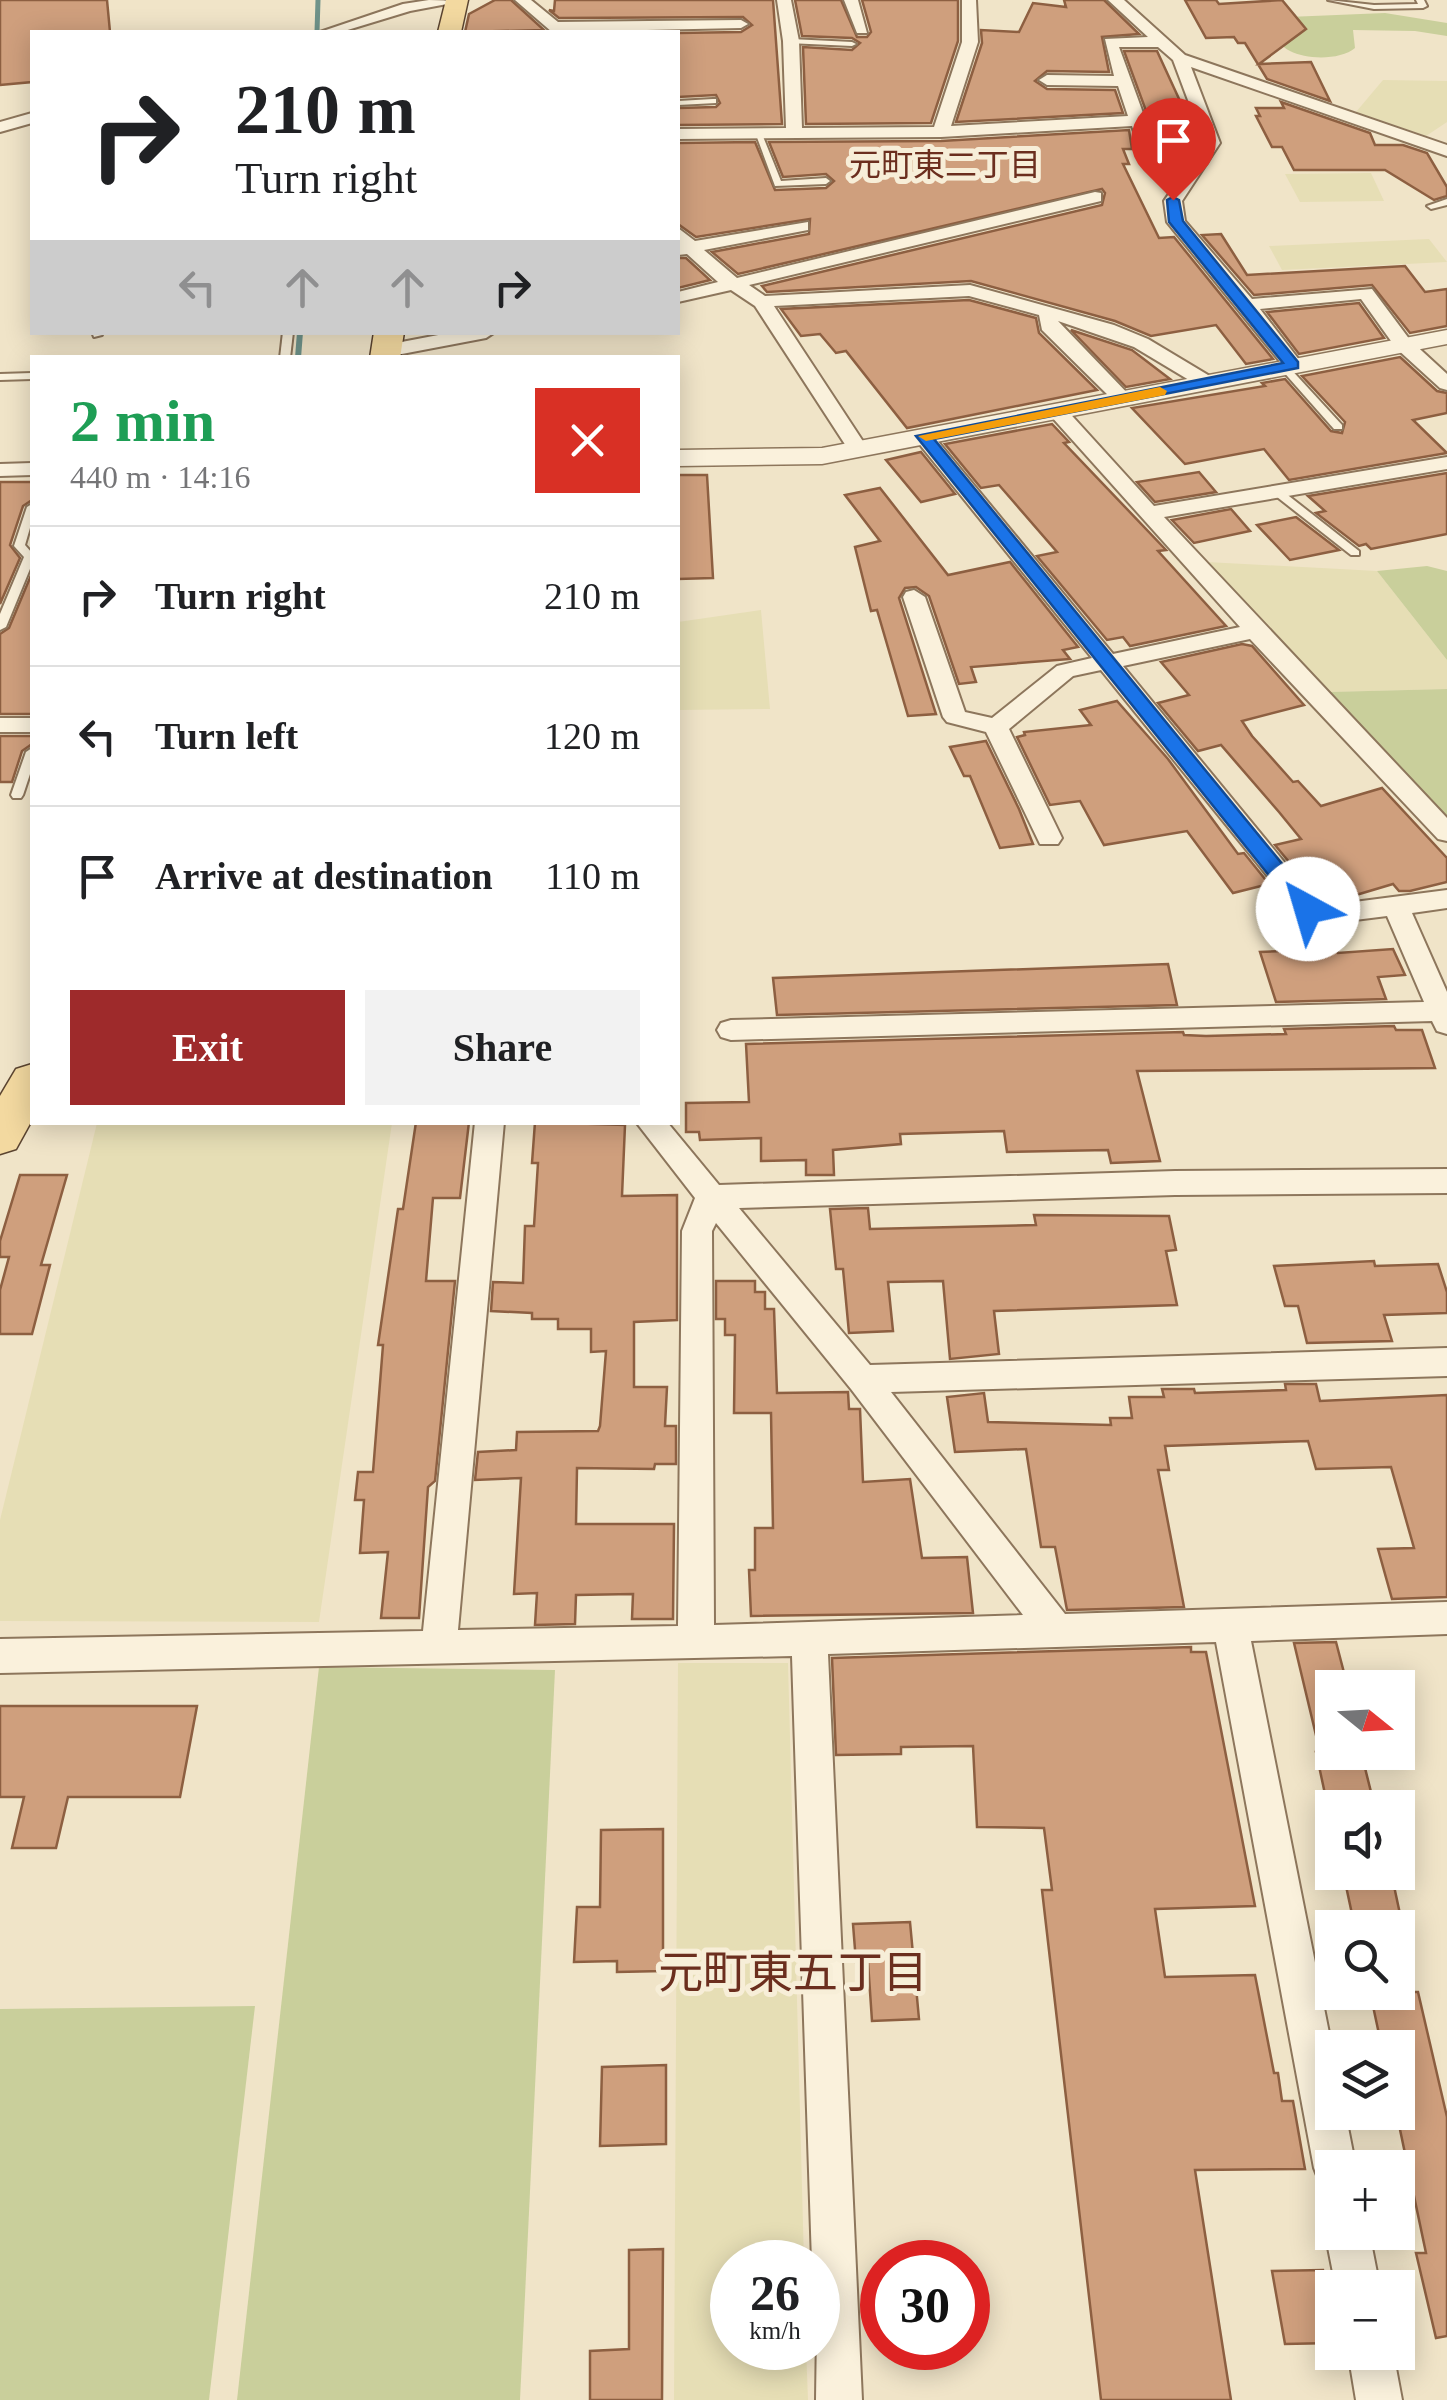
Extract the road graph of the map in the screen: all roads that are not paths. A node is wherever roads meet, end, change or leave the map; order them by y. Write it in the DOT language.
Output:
graph roads {
  1 [pos="457,0"];
  2 [pos="522,0"];
  3 [pos="784,0"];
  4 [pos="850,0"];
  5 [pos="969,0"];
  6 [pos="1114,0"];
  7 [pos="1332,0"];
  8 [pos="1420,0"];
  9 [pos="337,24"];
  10 [pos="741,24"];
  11 [pos="450,30"];
  12 [pos="558,30"];
  13 [pos="862,30"];
  14 [pos="791,41"];
  15 [pos="1159,42"];
  16 [pos="852,44"];
  17 [pos="1180,58"];
  18 [pos="1047,80"];
  19 [pos="1122,81"];
  20 [pos="712,101"];
  21 [pos="680,103"];
  22 [pos="30,119"];
  23 [pos="1138,121"];
  24 [pos="0,127"];
  25 [pos="941,132"];
  26 [pos="680,134"];
  27 [pos="758,134"];
  28 [pos="794,134"];
  29 [pos="1147,146"];
  30 [pos="1447,151"];
  31 [pos="826,181"];
  32 [pos="1095,197"];
  33 [pos="1447,202"];
  34 [pos="1431,206"];
  35 [pos="802,226"];
  36 [pos="682,243"];
  37 [pos="734,286"];
  38 [pos="680,297"];
  39 [pos="762,302"];
  40 [pos="1247,305"];
  41 [pos="1048,312"];
  42 [pos="466,335"];
  43 [pos="1447,337"];
  44 [pos="1403,344"];
  45 [pos="387,347"];
  46 [pos="1288,366"];
  47 [pos="30,376"];
  48 [pos="0,377"];
  49 [pos="1206,382"];
  50 [pos="1447,384"];
  51 [pos="1123,398"];
  52 [pos="1056,411"];
  53 [pos="1338,427"];
  54 [pos="924,436"];
  55 [pos="858,449"];
  56 [pos="680,458"];
  57 [pos="1447,463"];
  58 [pos="30,469"];
  59 [pos="0,470"];
  60 [pos="1276,492"];
  61 [pos="30,513"];
  62 [pos="1148,513"];
  63 [pos="1355,554"];
  64 [pos="30,558"];
  65 [pos="30,558"];
  66 [pos="914,597"];
  67 [pos="0,627"];
  68 [pos="1255,631"];
  69 [pos="1107,663"];
  70 [pos="0,725"];
  71 [pos="30,725"];
  72 [pos="996,727"];
  73 [pos="30,758"];
  74 [pos="17,796"];
  75 [pos="1447,833"];
  76 [pos="1049,838"];
  77 [pos="1447,899"];
  78 [pos="1396,906"];
  79 [pos="1445,1017"];
  80 [pos="731,1030"];
  81 [pos="30,1084"];
  82 [pos="490,1125"];
  83 [pos="652,1125"];
  84 [pos="0,1136"];
  85 [pos="1447,1181"];
  86 [pos="711,1198"];
  87 [pos="1447,1362"];
  88 [pos="862,1379"];
  89 [pos="1447,1618"];
  90 [pos="1231,1627"];
  91 [pos="1055,1629"];
  92 [pos="808,1636"];
  93 [pos="696,1642"];
  94 [pos="439,1647"];
  95 [pos="0,1656"];
  96 [pos="1331,2150"];
  97 [pos="1373,2370"];
  98 [pos="839,2400"];
  99 [pos="1379,2400"];
  1 -- 9 [label="street"];
  1 -- 11 [label="main road"];
  2 -- 12 [label="street"];
  3 -- 14 [label="street"];
  4 -- 13 [label="street"];
  5 -- 25 [label="street"];
  6 -- 15 [label="street"];
  7 -- 8 [label="lane"];
  10 -- 12 [label="street"];
  14 -- 16 [label="lane"];
  14 -- 28 [label="street"];
  15 -- 17 [label="street"];
  15 -- 19 [label="street"];
  17 -- 30 [label="street"];
  17 -- 40 [label="street"];
  18 -- 19 [label="street"];
  19 -- 23 [label="street"];
  20 -- 21 [label="lane"];
  22 -- 24 [label="street"];
  23 -- 25 [label="street"];
  23 -- 29 [label="street"];
  25 -- 28 [label="street"];
  26 -- 27 [label="street"];
  27 -- 28 [label="street"];
  27 -- 31 [label="lane"];
  32 -- 37 [label="street"];
  33 -- 34 [label="lane"];
  35 -- 36 [label="street"];
  36 -- 37 [label="street"];
  37 -- 38 [label="street"];
  37 -- 39 [label="street"];
  39 -- 41 [label="street"];
  39 -- 55 [label="street"];
  40 -- 44 [label="street"];
  40 -- 46 [label="street"];
  41 -- 49 [label="street"];
  41 -- 51 [label="street"];
  42 -- 45 [label="street"];
  43 -- 44 [label="street"];
  44 -- 46 [label="street"];
  44 -- 50 [label="street"];
  46 -- 49 [label="street"];
  46 -- 53 [label="lane"];
  47 -- 48 [label="lane"];
  49 -- 51 [label="street"];
  51 -- 52 [label="street"];
  52 -- 54 [label="street"];
  52 -- 62 [label="street"];
  54 -- 55 [label="street"];
  54 -- 69 [label="street"];
  55 -- 56 [label="street"];
  57 -- 60 [label="street"];
  58 -- 59 [label="street"];
  60 -- 62 [label="street"];
  60 -- 63 [label="lane"];
  61 -- 64 [label="lane"];
  62 -- 68 [label="street"];
  65 -- 67 [label="lane"];
  66 -- 72 [label="street"];
  68 -- 69 [label="street"];
  68 -- 75 [label="street"];
  69 -- 72 [label="street"];
  69 -- 78 [label="street"];
  70 -- 71 [label="street"];
  72 -- 76 [label="street"];
  73 -- 74 [label="lane"];
  77 -- 78 [label="street"];
  78 -- 79 [label="street"];
  79 -- 80 [label="street"];
  81 -- 84 [label="main road"];
  82 -- 94 [label="street"];
  83 -- 86 [label="street"];
  85 -- 86 [label="street"];
  86 -- 88 [label="street"];
  86 -- 93 [label="street"];
  87 -- 88 [label="street"];
  88 -- 91 [label="street"];
  89 -- 90 [label="street"];
  90 -- 91 [label="street"];
  90 -- 96 [label="street"];
  91 -- 92 [label="street"];
  92 -- 93 [label="street"];
  92 -- 98 [label="street"];
  93 -- 94 [label="street"];
  94 -- 95 [label="street"];
  97 -- 99 [label="street"];
}
